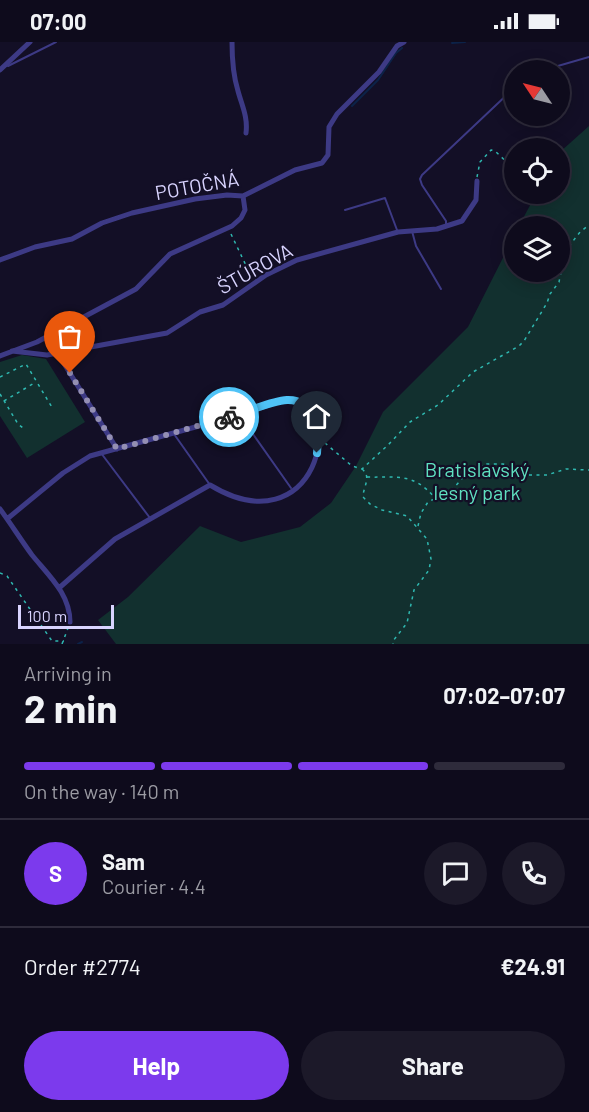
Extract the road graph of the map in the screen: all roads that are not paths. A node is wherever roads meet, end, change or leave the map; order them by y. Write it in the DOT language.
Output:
graph roads {
  1 [pos="30,42"];
  2 [pos="56,42"];
  3 [pos="232,42"];
  4 [pos="404,42"];
  5 [pos="589,57"];
  6 [pos="570,62"];
  7 [pos="0,70"];
  8 [pos="504,97"];
  9 [pos="246,133"];
  10 [pos="477,181"];
  11 [pos="243,196"];
  12 [pos="345,210"];
  13 [pos="446,227"];
  14 [pos="412,231"];
  15 [pos="398,232"];
  16 [pos="0,260"];
  17 [pos="441,289"];
  18 [pos="37,342"];
  19 [pos="12,351"];
  20 [pos="58,354"];
  21 [pos="46,355"];
  22 [pos="0,356"];
  23 [pos="239,415"];
  24 [pos="173,433"];
  25 [pos="117,449"];
  26 [pos="101,453"];
  27 [pos="210,485"];
  28 [pos="293,491"];
  29 [pos="0,509"];
  30 [pos="150,518"];
  31 [pos="7,519"];
  32 [pos="59,588"];
  33 [pos="70,622"];
  1 -- 7 [label="street"];
  2 -- 7 [label="lane"];
  3 -- 9 [label="street"];
  4 -- 11 [label="street, POTOČNÁ"];
  5 -- 6 [label="lane"];
  8 -- 13 [label="lane"];
  10 -- 13 [label="street, ŠTÚROVA"];
  11 -- 16 [label="street, POTOČNÁ"];
  11 -- 18 [label="street, ŠTÚROVA"];
  12 -- 15 [label="lane"];
  13 -- 14 [label="street, ŠTÚROVA"];
  14 -- 15 [label="street, ŠTÚROVA"];
  14 -- 17 [label="lane"];
  15 -- 20 [label="street, ŠTÚROVA"];
  18 -- 19 [label="street, ŠTÚROVA"];
  18 -- 21 [label="street"];
  19 -- 21 [label="street, ŠTÚROVA"];
  19 -- 22 [label="street, ŠTÚROVA"];
  20 -- 21 [label="street, ŠTÚROVA"];
  20 -- 25 [label="street"];
  23 -- 24 [label="street"];
  23 -- 28 [label="lane"];
  23 -- 28 [label="street"];
  24 -- 25 [label="street"];
  24 -- 27 [label="lane"];
  25 -- 26 [label="street"];
  26 -- 30 [label="lane"];
  26 -- 31 [label="street"];
  27 -- 28 [label="street"];
  27 -- 30 [label="street"];
  29 -- 31 [label="street"];
  30 -- 32 [label="street"];
  31 -- 32 [label="street"];
  32 -- 33 [label="street"];
}
